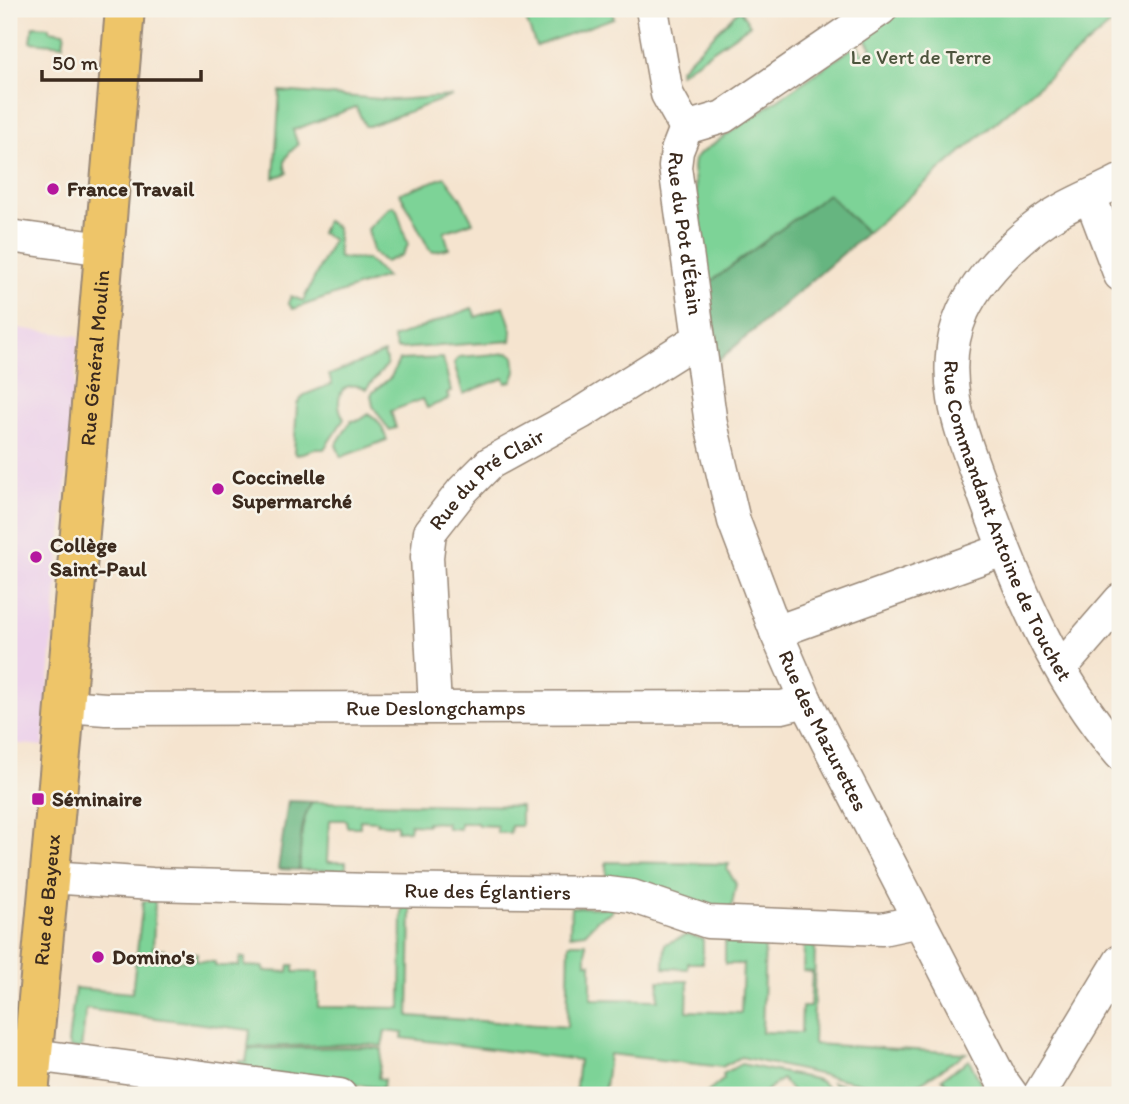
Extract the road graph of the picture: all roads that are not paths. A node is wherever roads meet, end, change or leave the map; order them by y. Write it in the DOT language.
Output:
graph roads {
  1 [pos="125,9"];
  2 [pos="652,9"];
  3 [pos="881,9"];
  4 [pos="686,128"];
  5 [pos="1120,181"];
  6 [pos="1090,196"];
  7 [pos="9,236"];
  8 [pos="104,249"];
  9 [pos="1120,275"];
  10 [pos="699,342"];
  11 [pos="1003,550"];
  12 [pos="1120,600"];
  13 [pos="776,632"];
  14 [pos="1061,668"];
  15 [pos="806,701"];
  16 [pos="65,706"];
  17 [pos="435,707"];
  18 [pos="1120,754"];
  19 [pos="50,877"];
  20 [pos="919,921"];
  21 [pos="1120,961"];
  22 [pos="33,1055"];
  23 [pos="29,1095"];
  24 [pos="340,1095"];
  25 [pos="1012,1095"];
  26 [pos="1040,1095"];
  1 -- 8 [label="main road, Rue Général Moulin"];
  2 -- 4 [label="street, Rue du Pot d'Étain"];
  3 -- 4 [label="street"];
  4 -- 10 [label="street, Rue du Pot d'Étain"];
  5 -- 6 [label="street, Rue Commandant Antoine de Touchet"];
  6 -- 9 [label="street"];
  6 -- 11 [label="street, Rue Commandant Antoine de Touchet"];
  7 -- 8 [label="street"];
  8 -- 16 [label="main road, Rue Général Moulin"];
  10 -- 13 [label="street, Rue des Mazurettes"];
  10 -- 17 [label="street, Rue du Pré Clair"];
  11 -- 13 [label="street"];
  11 -- 14 [label="street, Rue Commandant Antoine de Touchet"];
  12 -- 14 [label="street"];
  13 -- 15 [label="street, Rue des Mazurettes"];
  14 -- 18 [label="street, Rue Commandant Antoine de Touchet"];
  15 -- 17 [label="street, Rue Deslongchamps"];
  15 -- 20 [label="street, Rue des Mazurettes"];
  16 -- 17 [label="street, Rue Deslongchamps"];
  16 -- 19 [label="main road, Rue de Bayeux"];
  19 -- 20 [label="street, Rue des Églantiers"];
  19 -- 22 [label="main road, Rue de Bayeux"];
  20 -- 25 [label="street, Rue des Mazurettes"];
  21 -- 26 [label="street"];
  22 -- 23 [label="main road, Rue de Bayeux"];
  22 -- 24 [label="street"];
}
